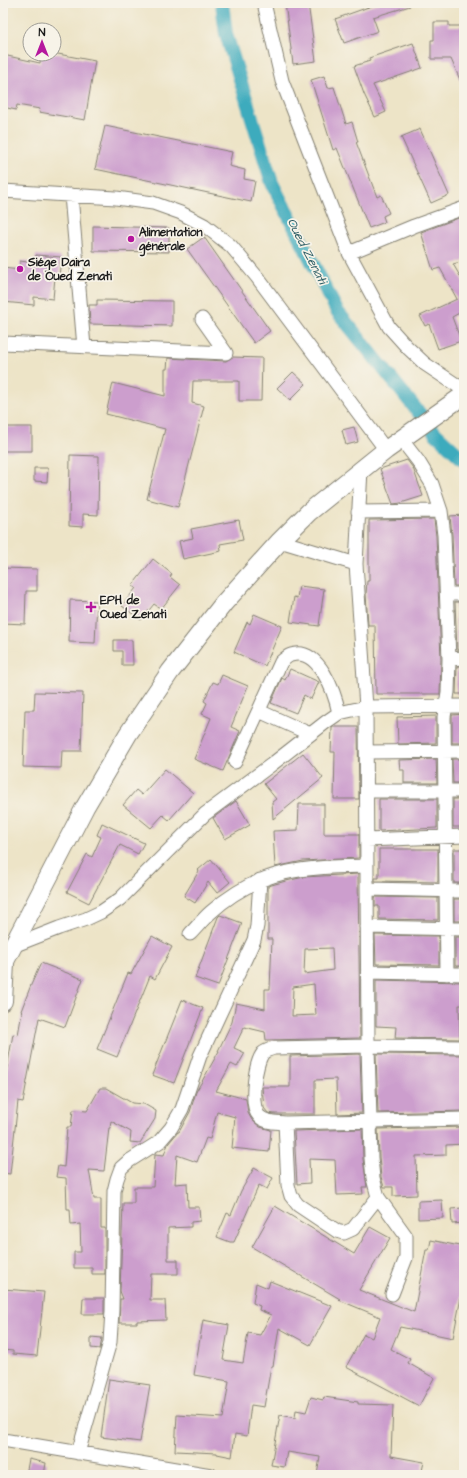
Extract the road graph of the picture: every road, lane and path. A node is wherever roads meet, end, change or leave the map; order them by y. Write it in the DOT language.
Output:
graph roads {
  1 [pos="264,3"];
  2 [pos="3,191"];
  3 [pos="71,195"];
  4 [pos="464,208"];
  5 [pos="349,254"];
  6 [pos="202,320"];
  7 [pos="3,343"];
  8 [pos="84,347"];
  9 [pos="464,390"];
  10 [pos="458,399"];
  11 [pos="404,437"];
  12 [pos="386,450"];
  13 [pos="361,469"];
  14 [pos="441,511"];
  15 [pos="358,512"];
  16 [pos="280,541"];
  17 [pos="356,564"];
  18 [pos="447,594"];
  19 [pos="464,594"];
  20 [pos="449,658"];
  21 [pos="464,658"];
  22 [pos="444,706"];
  23 [pos="464,706"];
  24 [pos="366,707"];
  25 [pos="259,711"];
  26 [pos="339,713"];
  27 [pos="310,734"];
  28 [pos="444,751"];
  29 [pos="464,751"];
  30 [pos="367,752"];
  31 [pos="235,762"];
  32 [pos="367,791"];
  33 [pos="445,791"];
  34 [pos="464,791"];
  35 [pos="464,836"];
  36 [pos="445,837"];
  37 [pos="367,840"];
  38 [pos="367,866"];
  39 [pos="260,880"];
  40 [pos="367,889"];
  41 [pos="446,891"];
  42 [pos="464,891"];
  43 [pos="368,927"];
  44 [pos="446,929"];
  45 [pos="464,929"];
  46 [pos="190,934"];
  47 [pos="6,955"];
  48 [pos="368,972"];
  49 [pos="447,974"];
  50 [pos="464,974"];
  51 [pos="3,1001"];
  52 [pos="368,1046"];
  53 [pos="464,1047"];
  54 [pos="464,1119"];
  55 [pos="370,1122"];
  56 [pos="285,1123"];
  57 [pos="378,1197"];
  58 [pos="392,1294"];
  59 [pos="3,1440"];
  60 [pos="78,1453"];
  61 [pos="211,1475"];
  1 -- 5 [label="street"];
  2 -- 3 [label="street"];
  3 -- 8 [label="street"];
  3 -- 12 [label="street"];
  4 -- 5 [label="street"];
  5 -- 9 [label="street"];
  6 -- 8 [label="street"];
  7 -- 8 [label="street"];
  10 -- 11 [label="street"];
  11 -- 12 [label="street"];
  11 -- 14 [label="street"];
  12 -- 13 [label="street"];
  13 -- 15 [label="street"];
  13 -- 16 [label="street"];
  14 -- 15 [label="street"];
  14 -- 18 [label="street"];
  15 -- 17 [label="street"];
  16 -- 17 [label="street"];
  16 -- 47 [label="street"];
  17 -- 24 [label="street"];
  18 -- 19 [label="street"];
  18 -- 20 [label="street"];
  20 -- 21 [label="street"];
  20 -- 22 [label="street"];
  22 -- 23 [label="street"];
  22 -- 24 [label="street"];
  22 -- 28 [label="street"];
  24 -- 26 [label="street"];
  24 -- 30 [label="street"];
  25 -- 26 [label="street"];
  25 -- 27 [label="street"];
  25 -- 31 [label="street"];
  26 -- 27 [label="street"];
  27 -- 47 [label="street"];
  28 -- 29 [label="street"];
  28 -- 30 [label="street"];
  28 -- 33 [label="street"];
  30 -- 32 [label="street"];
  32 -- 33 [label="street"];
  32 -- 37 [label="street"];
  33 -- 34 [label="street"];
  33 -- 36 [label="street"];
  35 -- 36 [label="street"];
  36 -- 37 [label="street"];
  36 -- 41 [label="street"];
  37 -- 38 [label="street"];
  38 -- 39 [label="street"];
  38 -- 40 [label="street"];
  39 -- 46 [label="street"];
  39 -- 60 [label="street"];
  40 -- 41 [label="street"];
  40 -- 43 [label="street"];
  41 -- 42 [label="street"];
  41 -- 44 [label="street"];
  43 -- 44 [label="street"];
  43 -- 48 [label="street"];
  44 -- 45 [label="street"];
  44 -- 49 [label="street"];
  47 -- 51 [label="street"];
  48 -- 49 [label="street"];
  48 -- 52 [label="street"];
  49 -- 50 [label="street"];
  52 -- 53 [label="street"];
  52 -- 55 [label="street"];
  52 -- 56 [label="street"];
  54 -- 55 [label="street"];
  55 -- 56 [label="street"];
  55 -- 57 [label="street"];
  56 -- 57 [label="street"];
  57 -- 58 [label="street"];
  59 -- 60 [label="street"];
  60 -- 61 [label="street"];
}
